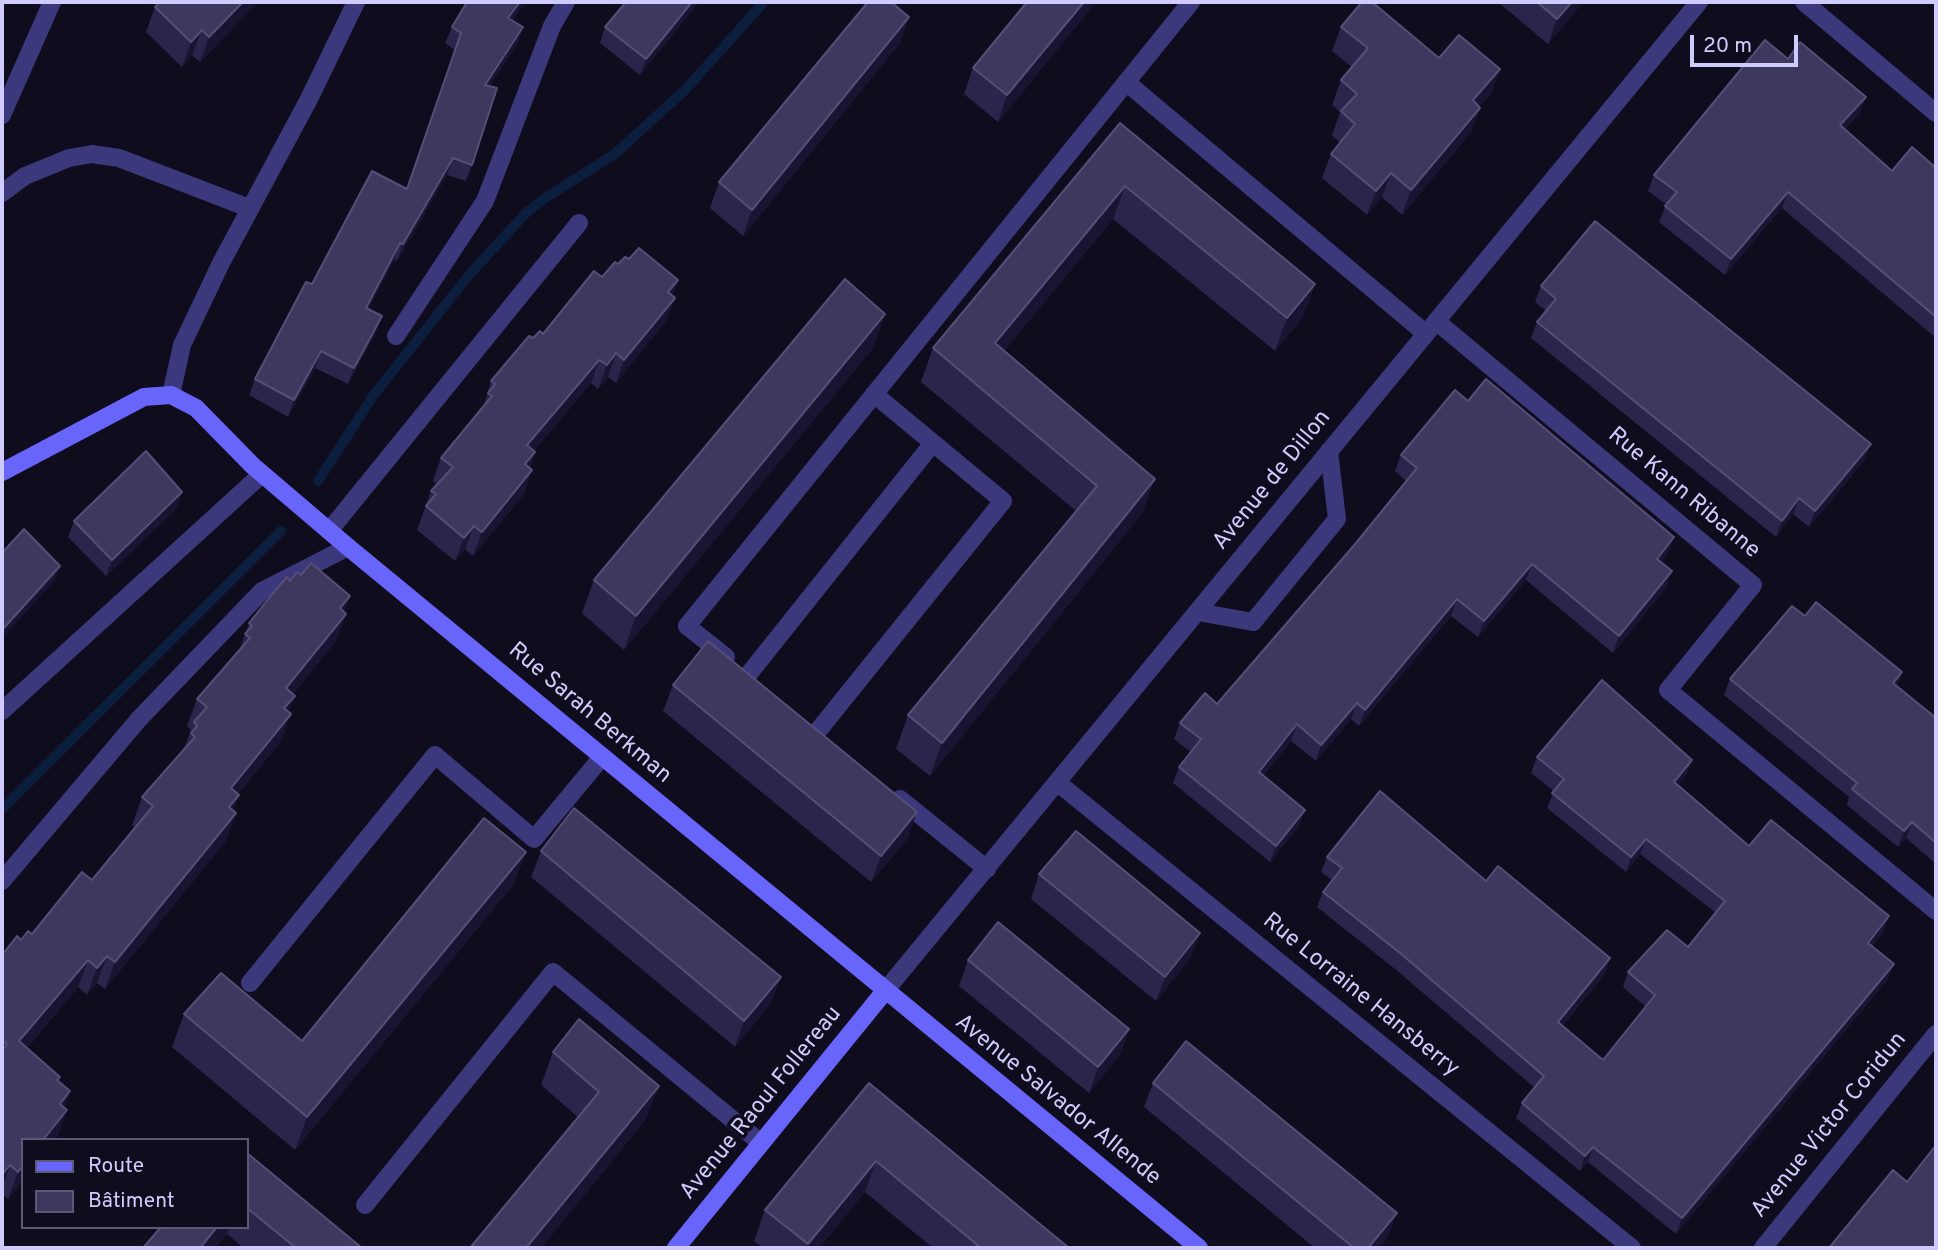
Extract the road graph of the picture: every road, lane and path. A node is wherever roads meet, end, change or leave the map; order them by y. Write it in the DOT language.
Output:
graph roads {
  1 [pos="52,2"];
  2 [pos="356,2"];
  3 [pos="566,2"];
  4 [pos="1191,2"];
  5 [pos="1699,2"];
  6 [pos="1804,2"];
  7 [pos="1126,82"];
  8 [pos="1936,113"];
  9 [pos="2,115"];
  10 [pos="2,193"];
  11 [pos="249,208"];
  12 [pos="579,223"];
  13 [pos="1431,327"];
  14 [pos="396,336"];
  15 [pos="874,394"];
  16 [pos="171,395"];
  17 [pos="933,443"];
  18 [pos="1329,451"];
  19 [pos="2,472"];
  20 [pos="262,474"];
  21 [pos="329,531"];
  22 [pos="348,547"];
  23 [pos="1198,612"];
  24 [pos="2,711"];
  25 [pos="817,732"];
  26 [pos="602,757"];
  27 [pos="1058,783"];
  28 [pos="881,784"];
  29 [pos="987,869"];
  30 [pos="2,881"];
  31 [pos="1936,911"];
  32 [pos="250,983"];
  33 [pos="885,991"];
  34 [pos="1936,1034"];
  35 [pos="761,1143"];
  36 [pos="365,1205"];
  37 [pos="684,1245"];
  38 [pos="1199,1248"];
  39 [pos="1632,1248"];
  40 [pos="1763,1248"];
  1 -- 9 [label="street"];
  2 -- 11 [label="street"];
  3 -- 14 [label="street"];
  4 -- 7 [label="street"];
  5 -- 13 [label="street, Avenue de Dillon"];
  6 -- 8 [label="street"];
  7 -- 13 [label="street"];
  7 -- 15 [label="street"];
  10 -- 11 [label="street"];
  11 -- 16 [label="street"];
  12 -- 21 [label="street"];
  13 -- 18 [label="street, Avenue de Dillon"];
  13 -- 31 [label="street, Rue Kann Ribanne"];
  15 -- 17 [label="street"];
  15 -- 17 [label="street"];
  16 -- 19 [label="main road"];
  16 -- 20 [label="main road, Rue Sarah Berkman"];
  17 -- 25 [label="street"];
  18 -- 23 [label="street, Avenue de Dillon"];
  18 -- 23 [label="street"];
  20 -- 21 [label="main road, Rue Sarah Berkman"];
  20 -- 24 [label="street"];
  21 -- 22 [label="main road, Rue Sarah Berkman"];
  22 -- 26 [label="main road, Rue Sarah Berkman"];
  22 -- 30 [label="street"];
  23 -- 27 [label="street, Avenue de Dillon"];
  26 -- 32 [label="street"];
  26 -- 33 [label="main road, Rue Sarah Berkman"];
  27 -- 29 [label="street, Avenue de Dillon"];
  27 -- 39 [label="street, Rue Lorraine Hansberry"];
  28 -- 29 [label="street"];
  29 -- 33 [label="street, Avenue de Dillon"];
  33 -- 35 [label="main road, Avenue Raoul Follereau"];
  33 -- 38 [label="main road, Avenue Salvador Allende"];
  34 -- 40 [label="street, Avenue Victor Coridun"];
  35 -- 36 [label="street"];
  35 -- 37 [label="main road, Avenue Raoul Follereau"];
}
